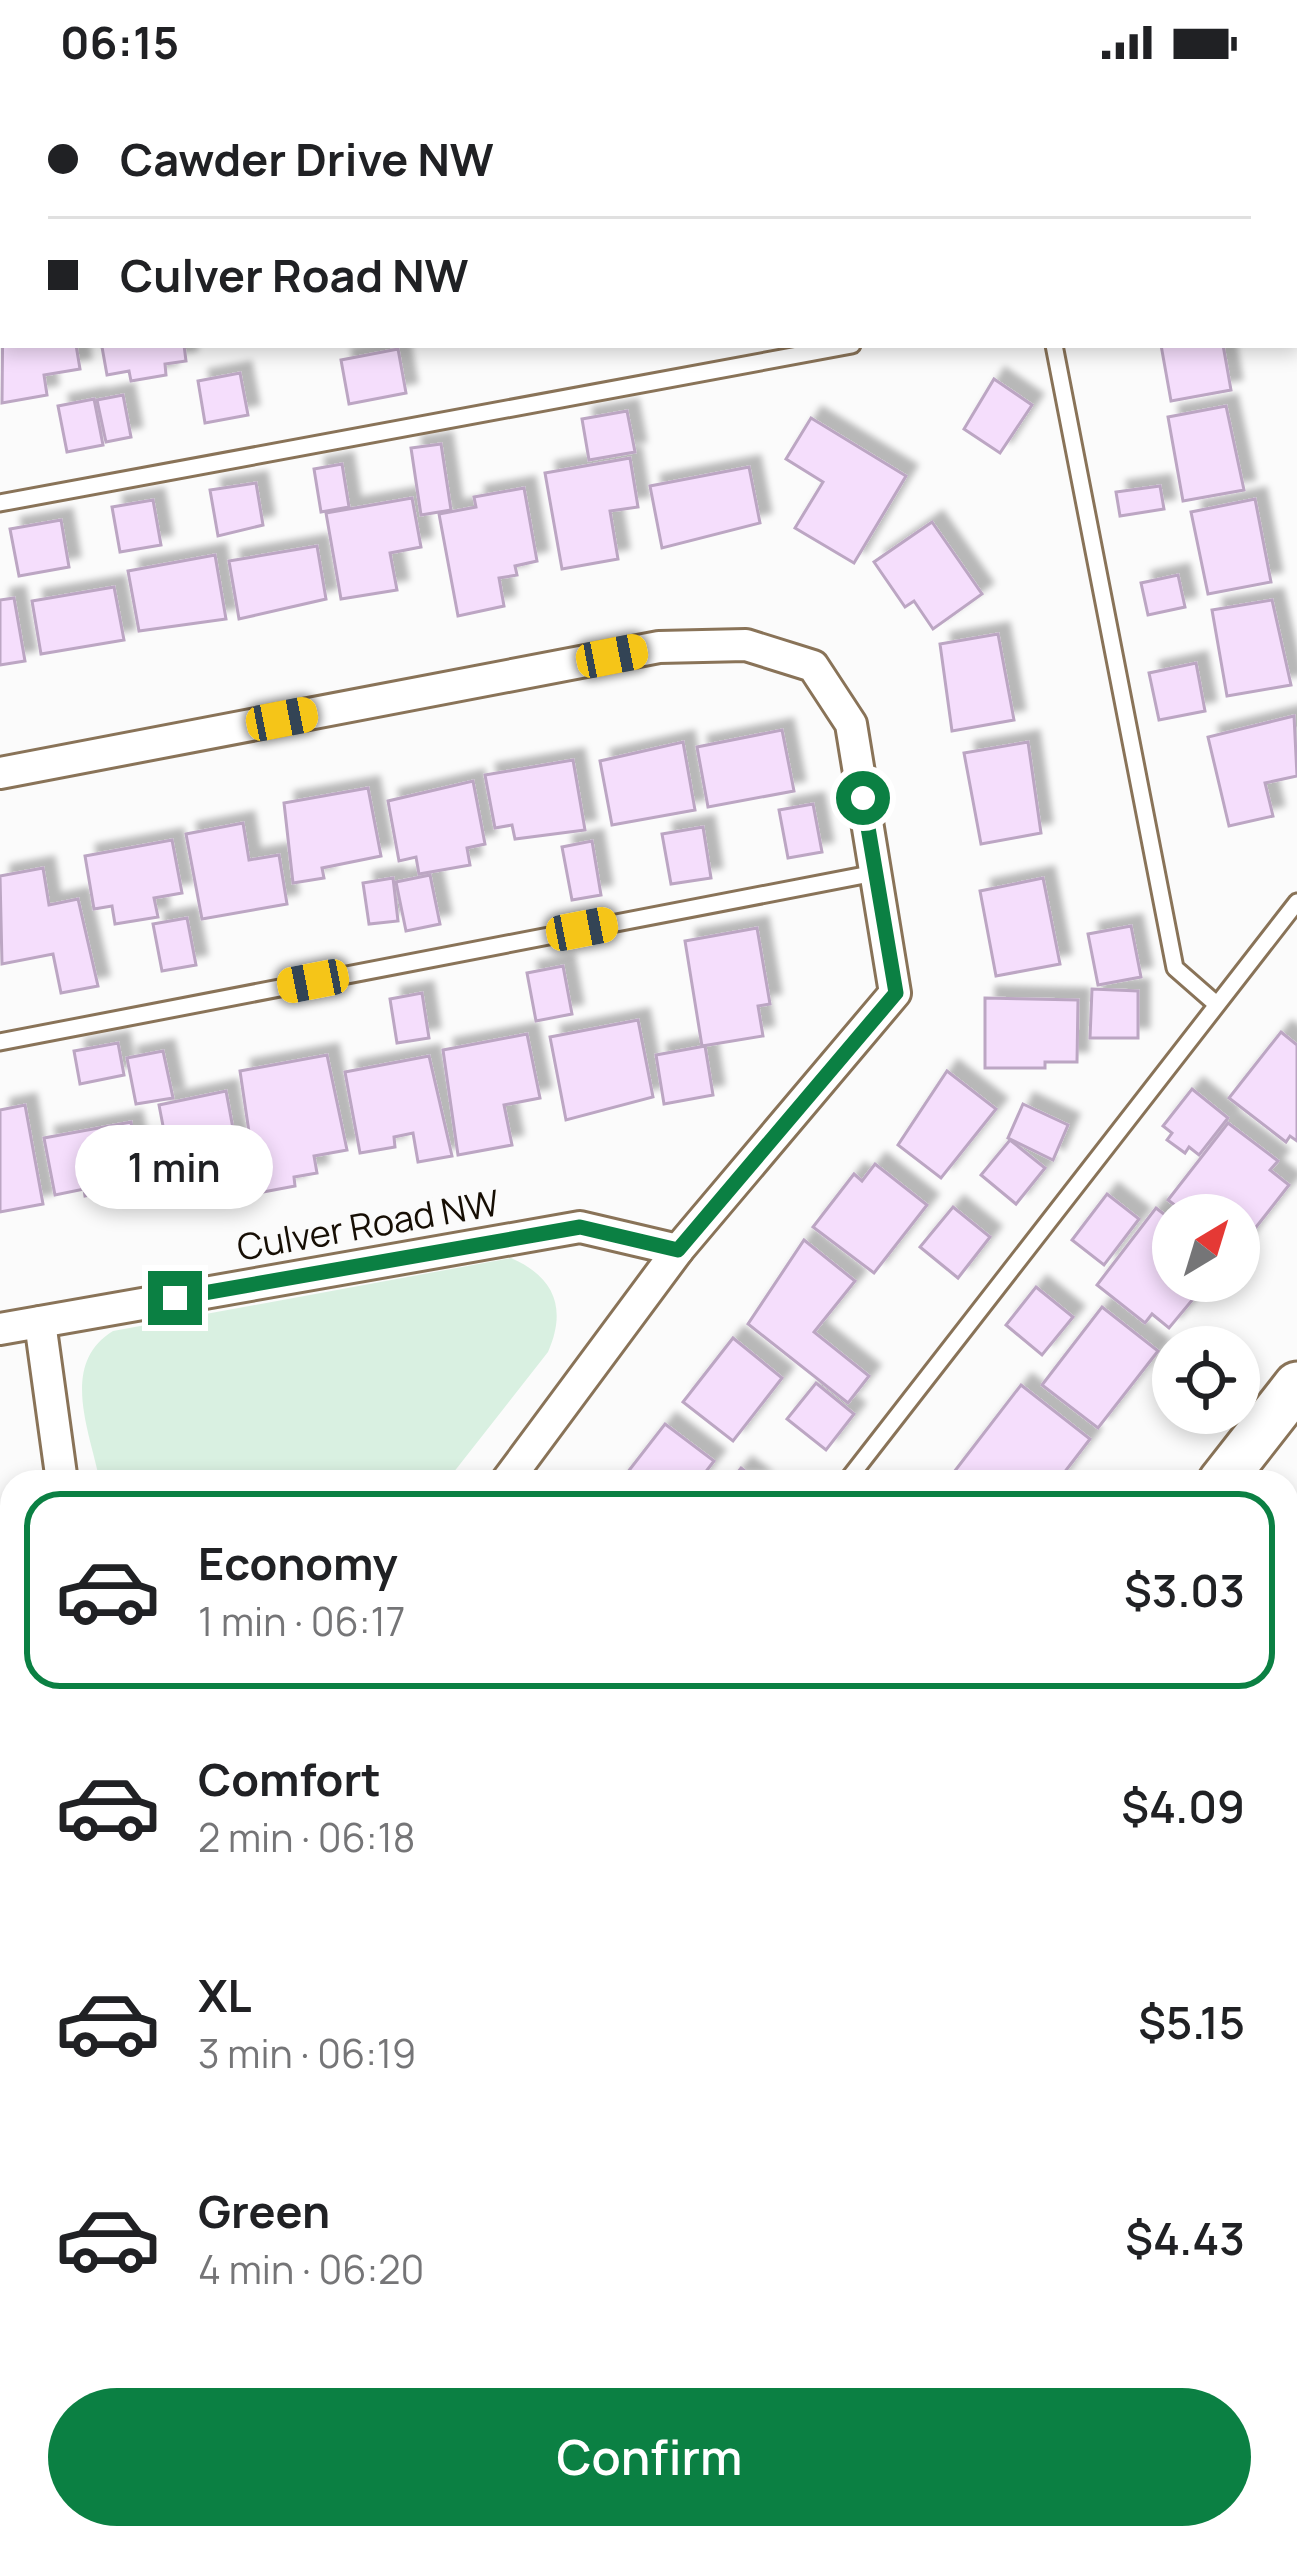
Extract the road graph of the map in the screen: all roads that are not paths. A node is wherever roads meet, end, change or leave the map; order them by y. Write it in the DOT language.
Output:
graph roads {
  1 [pos="836,348"];
  2 [pos="1055,348"];
  3 [pos="0,503"];
  4 [pos="0,772"];
  5 [pos="875,873"];
  6 [pos="1297,902"];
  7 [pos="1215,1003"];
  8 [pos="0,1042"];
  9 [pos="678,1250"];
  10 [pos="40,1322"];
  11 [pos="0,1329"];
  12 [pos="1297,1385"];
  13 [pos="60,1470"];
  14 [pos="515,1470"];
  15 [pos="854,1470"];
  16 [pos="1230,1470"];
  1 -- 3 [label="lane"];
  2 -- 7 [label="lane"];
  4 -- 5 [label="street"];
  5 -- 8 [label="lane"];
  5 -- 9 [label="street"];
  6 -- 7 [label="lane"];
  7 -- 15 [label="lane"];
  9 -- 10 [label="street, Culver Road NW"];
  9 -- 14 [label="street"];
  10 -- 11 [label="street, Culver Road NW"];
  10 -- 13 [label="street"];
  12 -- 16 [label="main road"];
}
